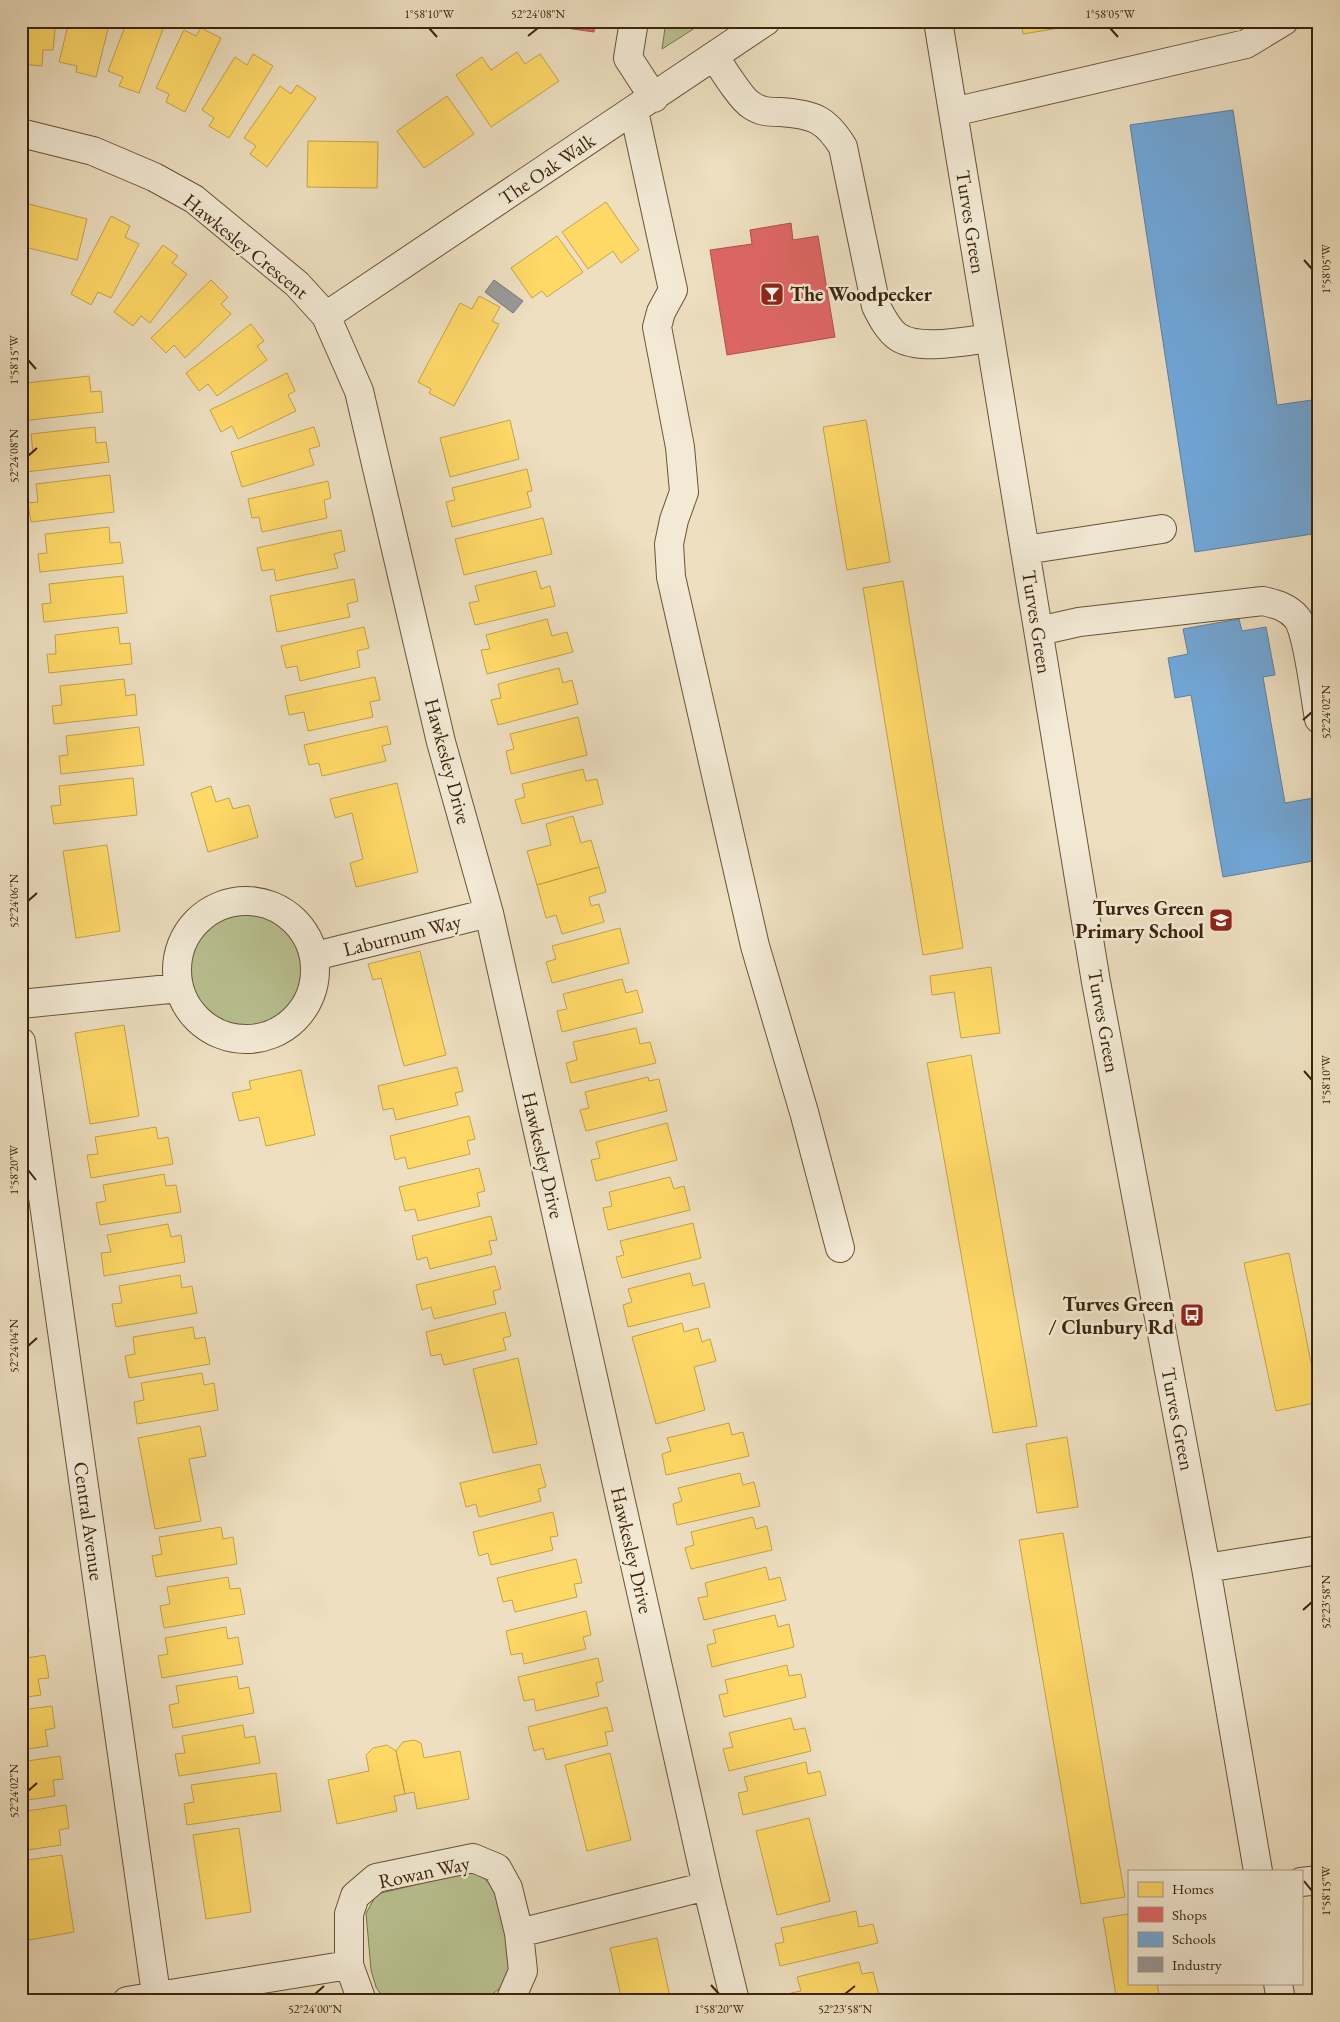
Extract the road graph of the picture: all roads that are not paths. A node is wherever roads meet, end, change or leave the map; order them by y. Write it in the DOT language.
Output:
graph roads {
  1 [pos="634,21"];
  2 [pos="766,21"];
  3 [pos="938,21"];
  4 [pos="1284,21"];
  5 [pos="714,56"];
  6 [pos="644,104"];
  7 [pos="953,112"];
  8 [pos="21,133"];
  9 [pos="326,316"];
  10 [pos="990,338"];
  11 [pos="1162,530"];
  12 [pos="1025,550"];
  13 [pos="1039,631"];
  14 [pos="1319,720"];
  15 [pos="489,913"];
  16 [pos="315,956"];
  17 [pos="179,988"];
  18 [pos="21,1004"];
  19 [pos="21,1042"];
  20 [pos="840,1248"];
  21 [pos="1319,1550"];
  22 [pos="1206,1568"];
  23 [pos="1258,1870"];
  24 [pos="1319,1880"];
  25 [pos="1302,1882"];
  26 [pos="707,1886"];
  27 [pos="519,1933"];
  28 [pos="349,1964"];
  29 [pos="1278,1984"];
  30 [pos="157,1998"];
  31 [pos="126,2001"];
  32 [pos="362,2001"];
  33 [pos="510,2001"];
  34 [pos="735,2001"];
  35 [pos="1281,2001"];
  1 -- 6 [label="street"];
  2 -- 5 [label="street, The Oak Walk"];
  3 -- 7 [label="street, Turves Green"];
  4 -- 7 [label="street"];
  5 -- 6 [label="street, The Oak Walk"];
  5 -- 10 [label="street"];
  6 -- 9 [label="street, The Oak Walk"];
  6 -- 20 [label="street"];
  7 -- 10 [label="street, Turves Green"];
  8 -- 9 [label="street, Hawkesley Crescent"];
  9 -- 15 [label="street, Hawkesley Drive"];
  10 -- 12 [label="street, Turves Green"];
  11 -- 12 [label="street"];
  12 -- 13 [label="street, Turves Green"];
  13 -- 14 [label="street"];
  13 -- 22 [label="street, Turves Green"];
  15 -- 16 [label="street, Laburnum Way"];
  15 -- 26 [label="street, Hawkesley Drive"];
  16 -- 17 [label="street, Laburnum Way"];
  16 -- 17 [label="street, Laburnum Way"];
  17 -- 18 [label="street"];
  19 -- 30 [label="street, Central Avenue"];
  21 -- 22 [label="street"];
  22 -- 23 [label="street, Turves Green"];
  24 -- 25 [label="street"];
  26 -- 27 [label="street"];
  26 -- 34 [label="street, Hawkesley Drive"];
  27 -- 28 [label="street, Rowan Way"];
  27 -- 33 [label="street, Rowan Way"];
  28 -- 30 [label="street"];
  28 -- 32 [label="street, Rowan Way"];
  29 -- 35 [label="street"];
  30 -- 31 [label="street"];
}
